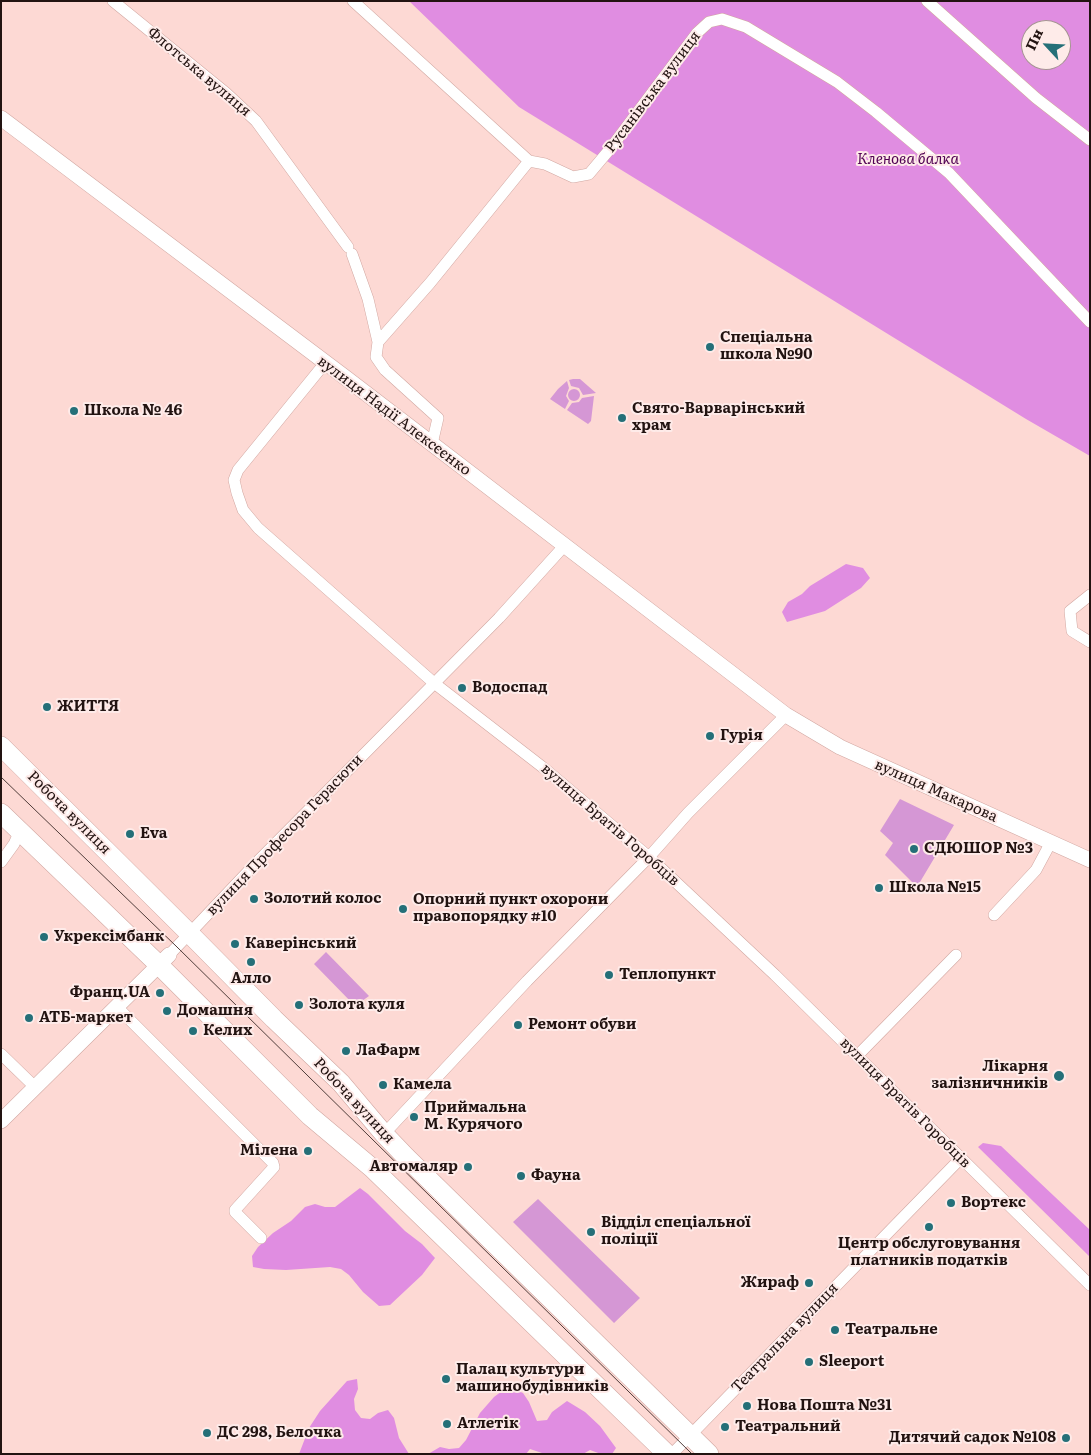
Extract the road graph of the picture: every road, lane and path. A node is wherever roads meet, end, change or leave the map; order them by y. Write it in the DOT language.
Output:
graph roads {
  1 [pos="113,1"];
  2 [pos="353,1"];
  3 [pos="927,1"];
  4 [pos="1,118"];
  5 [pos="1090,140"];
  6 [pos="529,161"];
  7 [pos="1090,322"];
  8 [pos="378,342"];
  9 [pos="325,362"];
  10 [pos="432,444"];
  11 [pos="565,546"];
  12 [pos="1090,595"];
  13 [pos="1090,642"];
  14 [pos="434,683"];
  15 [pos="786,714"];
  16 [pos="1,746"];
  17 [pos="1,813"];
  18 [pos="20,831"];
  19 [pos="1051,842"];
  20 [pos="649,857"];
  21 [pos="1090,860"];
  22 [pos="1,862"];
  23 [pos="994,915"];
  24 [pos="190,934"];
  25 [pos="956,955"];
  26 [pos="164,960"];
  27 [pos="117,1007"];
  28 [pos="1,1054"];
  29 [pos="857,1056"];
  30 [pos="35,1087"];
  31 [pos="1,1121"];
  32 [pos="384,1134"];
  33 [pos="961,1158"];
  34 [pos="261,1238"];
  35 [pos="1090,1285"];
  36 [pos="690,1435"];
  37 [pos="667,1454"];
  38 [pos="672,1454"];
  39 [pos="709,1454"];
  1 -- 8 [label="street, Флотська вулиця"];
  2 -- 6 [label="street, Русанівська вулиця"];
  3 -- 5 [label="street"];
  4 -- 9 [label="street, вулиця Надії Алексєєнко"];
  6 -- 7 [label="street, Русанівська вулиця"];
  6 -- 8 [label="street"];
  8 -- 10 [label="street, Флотська вулиця"];
  9 -- 10 [label="street, вулиця Надії Алексєєнко"];
  9 -- 14 [label="street, вулиця Братів Горобців"];
  10 -- 11 [label="street, вулиця Надії Алексєєнко"];
  11 -- 14 [label="street, вулиця Професора Герасюти"];
  11 -- 15 [label="street, вулиця Надії Алексєєнко"];
  12 -- 13 [label="street"];
  14 -- 20 [label="street, вулиця Братів Горобців"];
  14 -- 24 [label="street, вулиця Професора Герасюти"];
  15 -- 19 [label="street, вулиця Макарова"];
  15 -- 20 [label="street"];
  16 -- 24 [label="main road, Робоча вулиця"];
  17 -- 18 [label="main road"];
  18 -- 22 [label="street"];
  18 -- 26 [label="main road"];
  19 -- 21 [label="street, вулиця Макарова"];
  19 -- 23 [label="street"];
  20 -- 29 [label="street, вулиця Братів Горобців"];
  20 -- 32 [label="street"];
  24 -- 26 [label="street, вулиця Професора Герасюти"];
  24 -- 32 [label="main road, Робоча вулиця"];
  25 -- 29 [label="street"];
  26 -- 27 [label="street, вулиця Професора Герасюти"];
  26 -- 37 [label="main road"];
  27 -- 30 [label="street, вулиця Професора Герасюти"];
  27 -- 34 [label="street"];
  28 -- 30 [label="street"];
  29 -- 33 [label="street, вулиця Братів Горобців"];
  30 -- 31 [label="street, вулиця Професора Герасюти"];
  32 -- 36 [label="main road, Робоча вулиця"];
  33 -- 35 [label="street, вулиця Братів Горобців"];
  33 -- 36 [label="street, Театральна вулиця"];
  36 -- 38 [label="street, Театральна вулиця"];
  36 -- 39 [label="main road, Робоча вулиця"];
}
